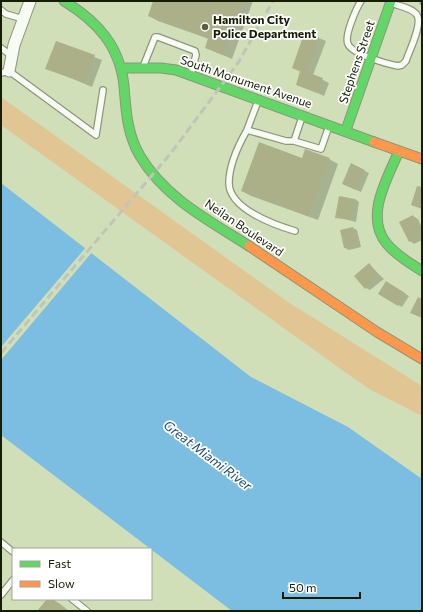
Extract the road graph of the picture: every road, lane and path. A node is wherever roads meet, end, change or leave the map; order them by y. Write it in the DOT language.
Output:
graph roads {
  1 [pos="30,1"];
  2 [pos="64,1"];
  3 [pos="361,1"];
  4 [pos="389,1"];
  5 [pos="1,10"];
  6 [pos="23,19"];
  7 [pos="1,48"];
  8 [pos="12,56"];
  9 [pos="371,58"];
  10 [pos="121,68"];
  11 [pos="143,68"];
  12 [pos="5,72"];
  13 [pos="190,74"];
  14 [pos="103,90"];
  15 [pos="259,99"];
  16 [pos="303,114"];
  17 [pos="329,124"];
  18 [pos="247,130"];
  19 [pos="346,130"];
  20 [pos="294,141"];
  21 [pos="398,151"];
  22 [pos="422,159"];
  23 [pos="295,231"];
  24 [pos="422,271"];
  25 [pos="422,359"];
  26 [pos="1,542"];
  27 [pos="12,551"];
  28 [pos="12,581"];
  29 [pos="1,595"];
  30 [pos="73,600"];
  31 [pos="82,610"];
  1 -- 6 [label="street"];
  2 -- 10 [label="street"];
  3 -- 9 [label="lane"];
  4 -- 9 [label="street, Stephens Street"];
  4 -- 9 [label="lane"];
  5 -- 6 [label="lane"];
  6 -- 8 [label="street"];
  7 -- 8 [label="lane"];
  8 -- 12 [label="street"];
  9 -- 19 [label="street, Stephens Street"];
  10 -- 11 [label="street, South Monument Avenue"];
  10 -- 25 [label="street, Neilan Boulevard"];
  11 -- 13 [label="street, South Monument Avenue"];
  11 -- 13 [label="lane"];
  12 -- 14 [label="lane"];
  13 -- 15 [label="street, South Monument Avenue"];
  15 -- 16 [label="street, South Monument Avenue"];
  15 -- 18 [label="lane"];
  16 -- 17 [label="street, South Monument Avenue"];
  16 -- 20 [label="lane"];
  17 -- 19 [label="street, South Monument Avenue"];
  17 -- 20 [label="lane"];
  18 -- 20 [label="lane"];
  18 -- 23 [label="lane"];
  19 -- 21 [label="street, South Monument Avenue"];
  21 -- 22 [label="street, South Monument Avenue"];
  21 -- 24 [label="street"];
  26 -- 27 [label="lane"];
  28 -- 29 [label="lane"];
  30 -- 31 [label="lane"];
}
